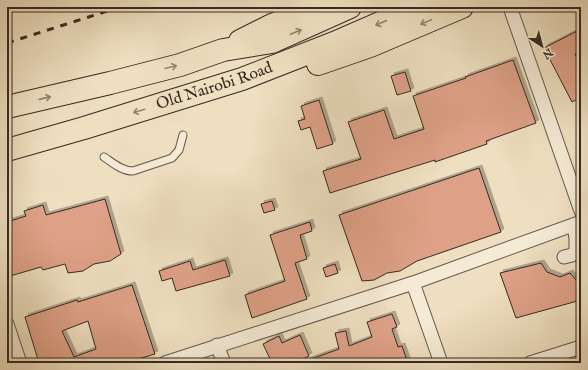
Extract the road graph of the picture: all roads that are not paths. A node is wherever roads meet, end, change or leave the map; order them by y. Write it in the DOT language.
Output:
graph roads {
  1 [pos="350,7"];
  2 [pos="417,7"];
  3 [pos="462,7"];
  4 [pos="511,10"];
  5 [pos="321,13"];
  6 [pos="242,79"];
  7 [pos="7,107"];
  8 [pos="184,135"];
  9 [pos="7,150"];
  10 [pos="104,157"];
  11 [pos="581,211"];
  12 [pos="577,224"];
  13 [pos="564,257"];
  14 [pos="413,283"];
  15 [pos="7,324"];
  16 [pos="217,345"];
  17 [pos="581,347"];
  18 [pos="20,363"];
  19 [pos="165,363"];
  20 [pos="224,363"];
  21 [pos="441,363"];
  22 [pos="530,363"];
  1 -- 5 [label="highway, Old Nairobi Road"];
  2 -- 6 [label="highway, Old Nairobi Road, one-way"];
  3 -- 6 [label="highway, one-way"];
  4 -- 11 [label="street"];
  7 -- 5 [label="highway, Old Nairobi Road, one-way"];
  6 -- 9 [label="highway, Old Nairobi Road, one-way"];
  8 -- 10 [label="lane"];
  12 -- 13 [label="street"];
  12 -- 14 [label="street"];
  14 -- 16 [label="street"];
  14 -- 21 [label="street"];
  15 -- 18 [label="street"];
  16 -- 19 [label="street"];
  16 -- 20 [label="street"];
  17 -- 22 [label="street"];
}
